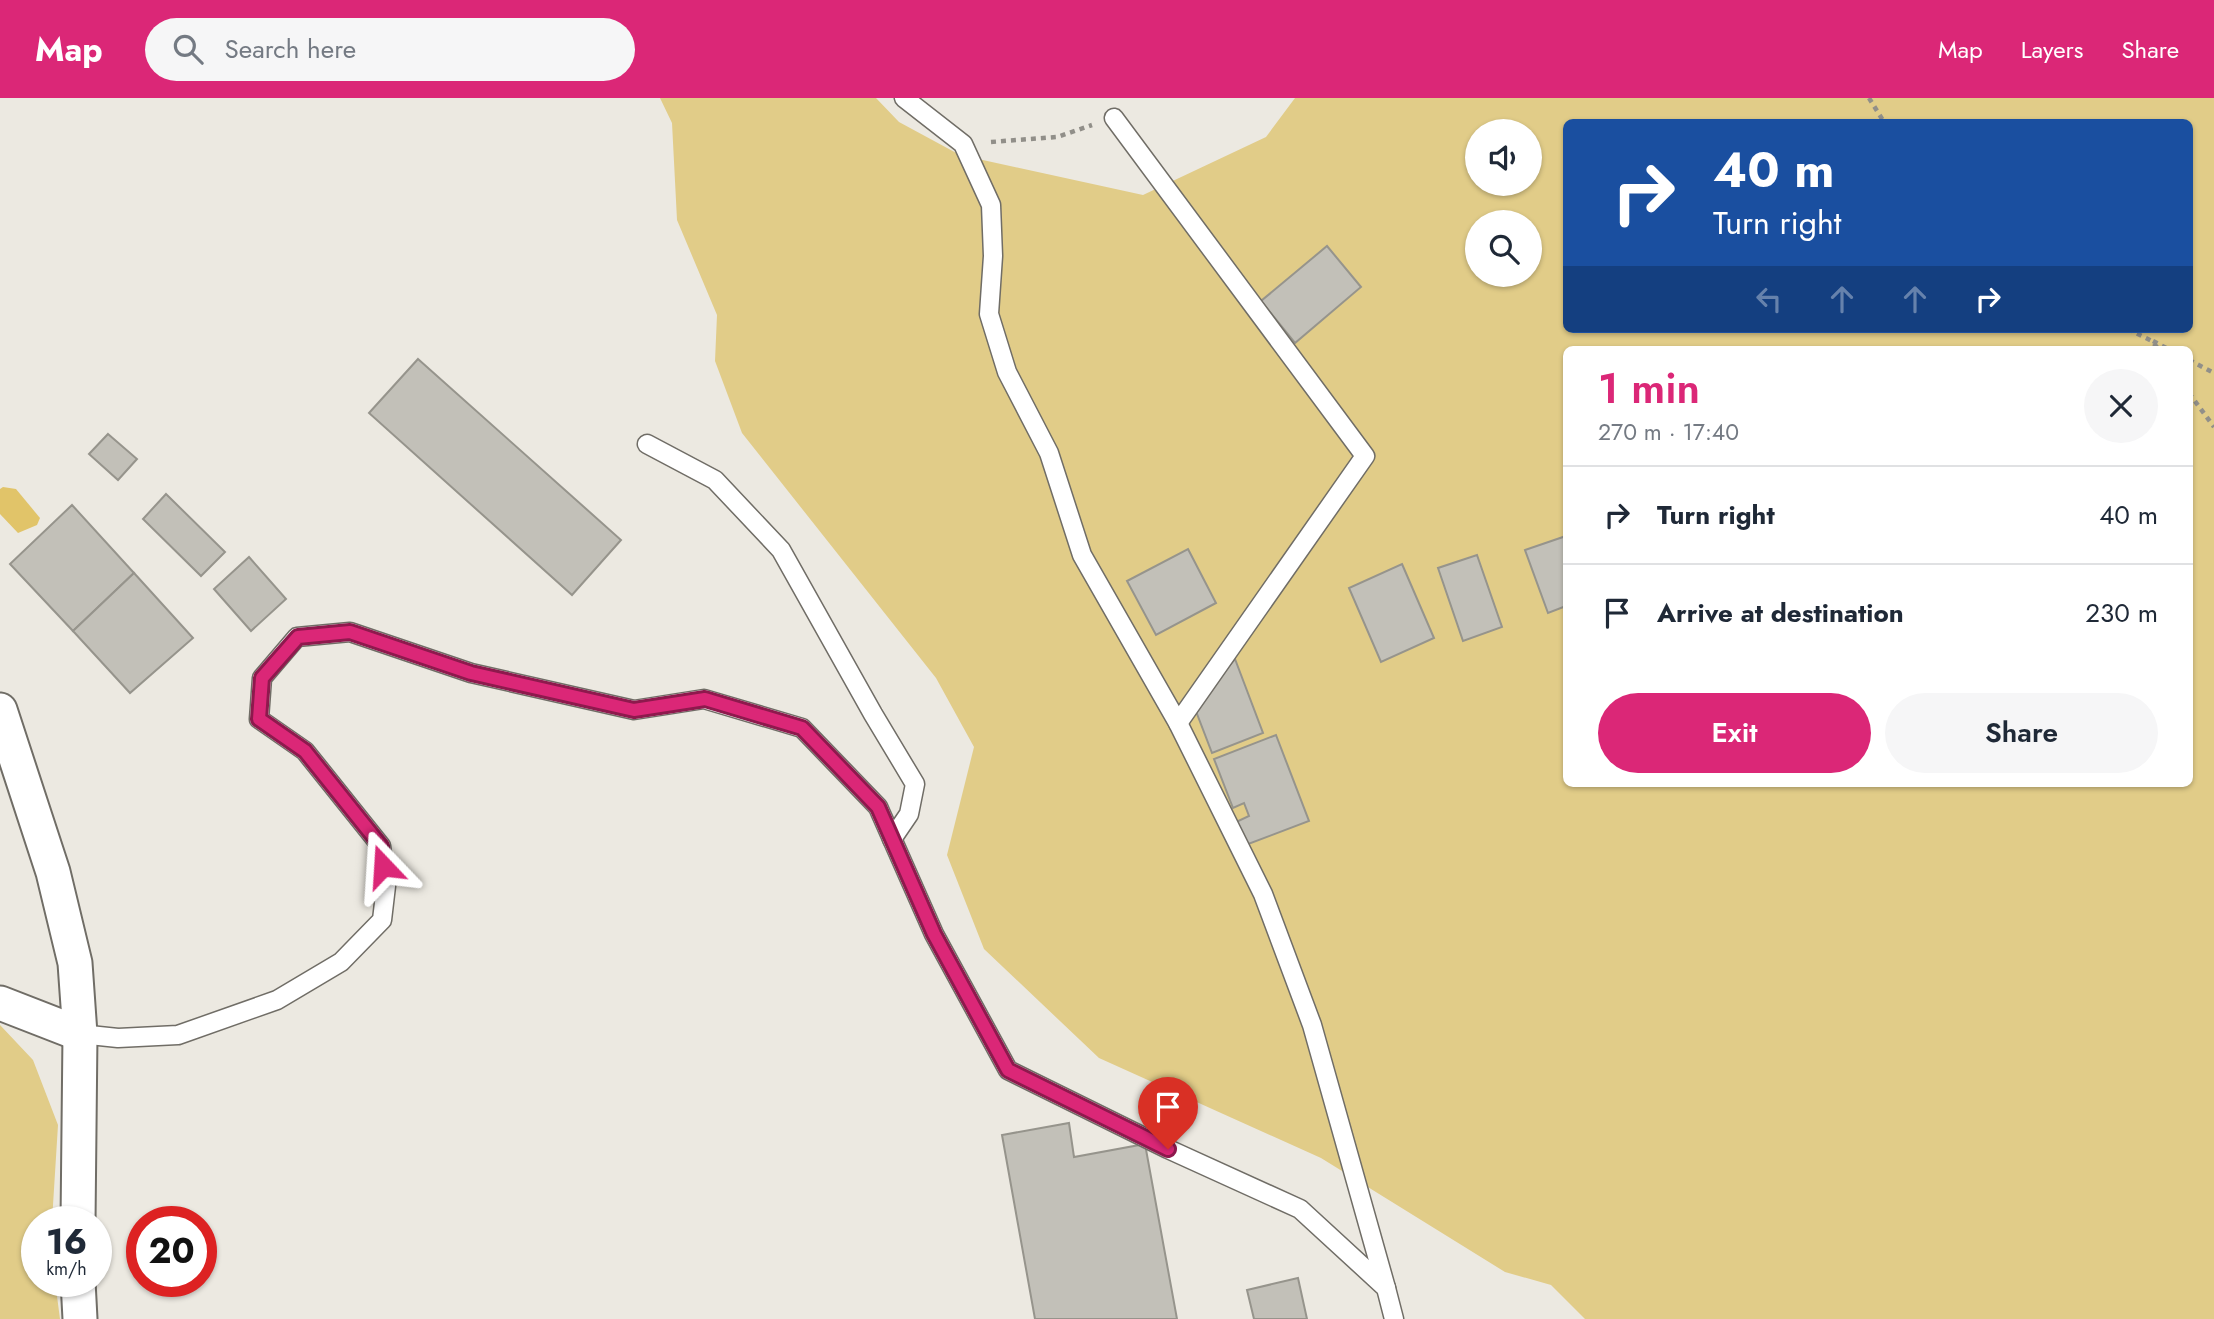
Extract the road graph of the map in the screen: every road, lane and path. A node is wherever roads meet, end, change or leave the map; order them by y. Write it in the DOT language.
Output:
graph roads {
  1 [pos="904,98"];
  2 [pos="1869,98"];
  3 [pos="1114,118"];
  4 [pos="1882,119"];
  5 [pos="963,144"];
  6 [pos="2137,333"];
  7 [pos="2152,341"];
  8 [pos="2156,346"];
  9 [pos="2162,346"];
  10 [pos="2193,362"];
  11 [pos="2214,373"];
  12 [pos="2193,398"];
  13 [pos="2214,427"];
  14 [pos="647,444"];
  15 [pos="0,710"];
  16 [pos="1178,723"];
  17 [pos="892,839"];
  18 [pos="0,1003"];
  19 [pos="80,1034"];
  20 [pos="78,1206"];
  21 [pos="1386,1288"];
  22 [pos="79,1297"];
  23 [pos="80,1319"];
  24 [pos="1394,1319"];
  1 -- 5 [label="lane"];
  2 -- 4 [label="path"];
  3 -- 5 [label="path"];
  3 -- 16 [label="lane"];
  5 -- 16 [label="lane"];
  6 -- 7 [label="path"];
  7 -- 8 [label="path"];
  7 -- 9 [label="path"];
  10 -- 11 [label="path"];
  12 -- 13 [label="path"];
  14 -- 17 [label="lane"];
  15 -- 19 [label="street"];
  16 -- 21 [label="lane"];
  17 -- 19 [label="lane"];
  17 -- 21 [label="lane"];
  18 -- 19 [label="street"];
  19 -- 20 [label="street"];
  21 -- 24 [label="lane"];
  22 -- 23 [label="street"];
}
